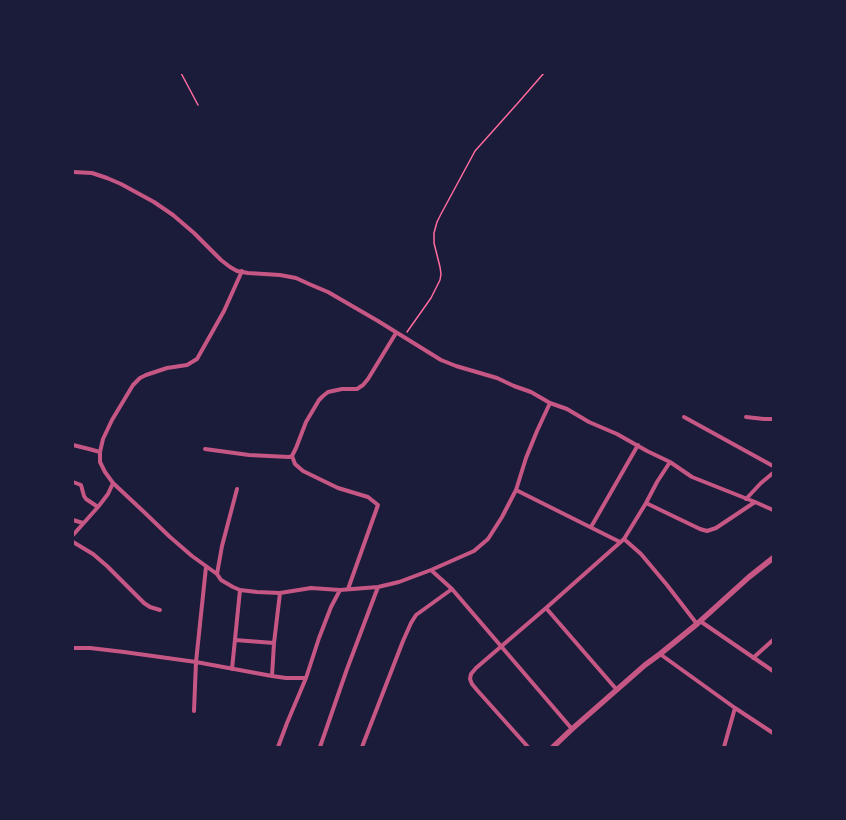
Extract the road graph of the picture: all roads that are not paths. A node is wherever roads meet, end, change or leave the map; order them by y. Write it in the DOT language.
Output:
graph roads {
  1 [pos="73,172"];
  2 [pos="242,272"];
  3 [pos="396,333"];
  4 [pos="550,403"];
  5 [pos="684,417"];
  6 [pos="746,418"];
  7 [pos="773,419"];
  8 [pos="73,445"];
  9 [pos="638,445"];
  10 [pos="205,449"];
  11 [pos="100,452"];
  12 [pos="292,456"];
  13 [pos="670,462"];
  14 [pos="773,466"];
  15 [pos="773,473"];
  16 [pos="73,482"];
  17 [pos="113,483"];
  18 [pos="237,489"];
  19 [pos="516,490"];
  20 [pos="746,499"];
  21 [pos="755,502"];
  22 [pos="646,503"];
  23 [pos="98,507"];
  24 [pos="773,510"];
  25 [pos="73,520"];
  26 [pos="83,523"];
  27 [pos="591,527"];
  28 [pos="73,535"];
  29 [pos="624,538"];
  30 [pos="73,542"];
  31 [pos="620,542"];
  32 [pos="773,558"];
  33 [pos="206,567"];
  34 [pos="431,570"];
  35 [pos="217,574"];
  36 [pos="378,587"];
  37 [pos="348,589"];
  38 [pos="452,589"];
  39 [pos="240,590"];
  40 [pos="340,590"];
  41 [pos="280,593"];
  42 [pos="546,608"];
  43 [pos="160,610"];
  44 [pos="699,623"];
  45 [pos="236,640"];
  46 [pos="773,640"];
  47 [pos="274,643"];
  48 [pos="501,646"];
  49 [pos="73,648"];
  50 [pos="660,654"];
  51 [pos="753,658"];
  52 [pos="196,662"];
  53 [pos="232,669"];
  54 [pos="773,671"];
  55 [pos="272,676"];
  56 [pos="306,678"];
  57 [pos="616,690"];
  58 [pos="735,708"];
  59 [pos="194,711"];
  60 [pos="572,729"];
  61 [pos="773,733"];
  62 [pos="278,747"];
  63 [pos="320,747"];
  64 [pos="362,747"];
  65 [pos="528,747"];
  66 [pos="553,747"];
  67 [pos="724,747"];
  1 -- 2 [label="street"];
  2 -- 3 [label="street"];
  2 -- 11 [label="street"];
  3 -- 4 [label="street"];
  3 -- 12 [label="street"];
  4 -- 9 [label="street"];
  4 -- 19 [label="street"];
  5 -- 14 [label="street"];
  6 -- 7 [label="street"];
  8 -- 11 [label="street"];
  9 -- 13 [label="street"];
  9 -- 27 [label="street"];
  10 -- 12 [label="street"];
  11 -- 17 [label="street"];
  12 -- 37 [label="street"];
  13 -- 20 [label="street"];
  13 -- 22 [label="street"];
  15 -- 20 [label="street"];
  16 -- 23 [label="street"];
  17 -- 23 [label="street"];
  17 -- 33 [label="street"];
  18 -- 35 [label="street"];
  19 -- 27 [label="street"];
  19 -- 34 [label="street"];
  20 -- 21 [label="street"];
  21 -- 22 [label="street"];
  21 -- 24 [label="street"];
  22 -- 29 [label="street"];
  23 -- 26 [label="street"];
  25 -- 26 [label="street"];
  26 -- 28 [label="street"];
  27 -- 31 [label="street"];
  29 -- 31 [label="street"];
  29 -- 44 [label="street"];
  30 -- 43 [label="street"];
  31 -- 42 [label="street"];
  32 -- 44 [label="street"];
  33 -- 35 [label="street"];
  33 -- 52 [label="street"];
  34 -- 36 [label="street"];
  34 -- 38 [label="street"];
  35 -- 39 [label="street"];
  36 -- 37 [label="street"];
  36 -- 63 [label="street"];
  37 -- 40 [label="street"];
  38 -- 48 [label="street"];
  38 -- 64 [label="street"];
  39 -- 41 [label="street"];
  39 -- 45 [label="street"];
  40 -- 41 [label="street"];
  40 -- 56 [label="street"];
  41 -- 47 [label="street"];
  42 -- 48 [label="street"];
  42 -- 57 [label="street"];
  44 -- 50 [label="street"];
  44 -- 51 [label="street"];
  45 -- 47 [label="street"];
  45 -- 53 [label="street"];
  46 -- 51 [label="street"];
  47 -- 55 [label="street"];
  48 -- 60 [label="street"];
  48 -- 65 [label="street"];
  49 -- 52 [label="street"];
  50 -- 57 [label="street"];
  50 -- 58 [label="street"];
  51 -- 54 [label="street"];
  52 -- 53 [label="street"];
  52 -- 59 [label="street"];
  53 -- 55 [label="street"];
  55 -- 56 [label="street"];
  56 -- 62 [label="street"];
  57 -- 60 [label="street"];
  58 -- 61 [label="street"];
  58 -- 67 [label="street"];
  60 -- 66 [label="street"];
}
